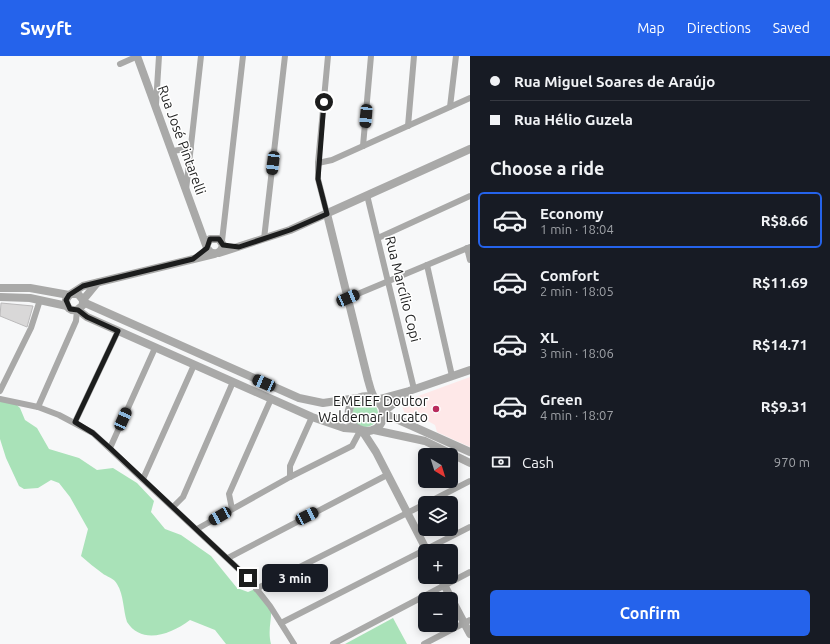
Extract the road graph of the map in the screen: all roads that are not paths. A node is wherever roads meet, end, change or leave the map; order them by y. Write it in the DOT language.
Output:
graph roads {
  1 [pos="138,56"];
  2 [pos="159,56"];
  3 [pos="201,56"];
  4 [pos="243,56"];
  5 [pos="285,56"];
  6 [pos="328,56"];
  7 [pos="371,56"];
  8 [pos="414,56"];
  9 [pos="456,56"];
  10 [pos="120,64"];
  11 [pos="470,98"];
  12 [pos="156,104"];
  13 [pos="450,108"];
  14 [pos="408,126"];
  15 [pos="363,146"];
  16 [pos="191,148"];
  17 [pos="470,149"];
  18 [pos="173,151"];
  19 [pos="318,164"];
  20 [pos="186,191"];
  21 [pos="367,195"];
  22 [pos="470,196"];
  23 [pos="327,214"];
  24 [pos="378,238"];
  25 [pos="264,239"];
  26 [pos="215,243"];
  27 [pos="239,247"];
  28 [pos="469,248"];
  29 [pos="216,253"];
  30 [pos="193,259"];
  31 [pos="470,260"];
  32 [pos="427,265"];
  33 [pos="389,281"];
  34 [pos="98,283"];
  35 [pos="0,288"];
  36 [pos="70,294"];
  37 [pos="0,297"];
  38 [pos="348,298"];
  39 [pos="40,300"];
  40 [pos="83,301"];
  41 [pos="67,306"];
  42 [pos="78,310"];
  43 [pos="118,331"];
  44 [pos="155,348"];
  45 [pos="194,365"];
  46 [pos="470,370"];
  47 [pos="452,376"];
  48 [pos="368,380"];
  49 [pos="233,382"];
  50 [pos="0,390"];
  51 [pos="412,390"];
  52 [pos="271,398"];
  53 [pos="358,398"];
  54 [pos="376,399"];
  55 [pos="0,400"];
  56 [pos="38,407"];
  57 [pos="383,412"];
  58 [pos="312,417"];
  59 [pos="75,422"];
  60 [pos="365,430"];
  61 [pos="110,448"];
  62 [pos="470,452"];
  63 [pos="470,462"];
  64 [pos="387,475"];
  65 [pos="290,477"];
  66 [pos="143,479"];
  67 [pos="470,481"];
  68 [pos="440,496"];
  69 [pos="173,507"];
  70 [pos="418,507"];
  71 [pos="232,509"];
  72 [pos="407,513"];
  73 [pos="470,527"];
  74 [pos="197,529"];
  75 [pos="423,544"];
  76 [pos="437,544"];
  77 [pos="418,554"];
  78 [pos="228,558"];
  79 [pos="470,572"];
  80 [pos="445,586"];
  81 [pos="256,589"];
  82 [pos="467,622"];
  83 [pos="281,623"];
  84 [pos="470,634"];
  85 [pos="294,644"];
  86 [pos="333,644"];
  87 [pos="424,644"];
  1 -- 10 [label="street"];
  1 -- 12 [label="street, Rua José Pintarelli"];
  2 -- 12 [label="street"];
  3 -- 16 [label="street"];
  4 -- 26 [label="street"];
  5 -- 25 [label="street"];
  6 -- 19 [label="street"];
  7 -- 15 [label="street"];
  8 -- 14 [label="street"];
  9 -- 13 [label="street"];
  11 -- 13 [label="street"];
  12 -- 18 [label="street, Rua José Pintarelli"];
  13 -- 14 [label="street"];
  14 -- 15 [label="street"];
  15 -- 19 [label="street"];
  16 -- 18 [label="street"];
  16 -- 20 [label="street"];
  17 -- 21 [label="street"];
  18 -- 20 [label="street, Rua José Pintarelli"];
  19 -- 23 [label="street"];
  20 -- 26 [label="street, Rua José Pintarelli"];
  21 -- 23 [label="street"];
  21 -- 24 [label="street, Rua Marcílio Copi"];
  22 -- 24 [label="street"];
  23 -- 25 [label="street"];
  23 -- 38 [label="street"];
  24 -- 33 [label="street, Rua Marcílio Copi"];
  25 -- 27 [label="street"];
  26 -- 27 [label="street"];
  26 -- 29 [label="street"];
  26 -- 29 [label="street"];
  26 -- 30 [label="street"];
  27 -- 29 [label="street"];
  28 -- 31 [label="street"];
  28 -- 32 [label="street"];
  29 -- 30 [label="street"];
  30 -- 34 [label="street"];
  32 -- 33 [label="street"];
  32 -- 47 [label="street"];
  33 -- 38 [label="street"];
  33 -- 51 [label="street, Rua Marcílio Copi"];
  34 -- 36 [label="street"];
  34 -- 40 [label="street"];
  35 -- 36 [label="street"];
  36 -- 40 [label="street"];
  36 -- 41 [label="street"];
  37 -- 39 [label="street"];
  38 -- 48 [label="street"];
  39 -- 41 [label="street"];
  39 -- 50 [label="street"];
  40 -- 42 [label="street"];
  40 -- 53 [label="street"];
  41 -- 42 [label="street"];
  42 -- 43 [label="street"];
  42 -- 56 [label="street"];
  43 -- 44 [label="street"];
  43 -- 59 [label="street"];
  44 -- 45 [label="street"];
  44 -- 61 [label="street"];
  45 -- 49 [label="street"];
  45 -- 66 [label="street"];
  46 -- 47 [label="street"];
  47 -- 51 [label="street"];
  48 -- 53 [label="street"];
  48 -- 54 [label="street"];
  49 -- 52 [label="street"];
  49 -- 69 [label="street"];
  51 -- 54 [label="street"];
  51 -- 57 [label="street"];
  52 -- 58 [label="street"];
  52 -- 71 [label="street"];
  53 -- 54 [label="street"];
  53 -- 60 [label="street"];
  54 -- 57 [label="street"];
  55 -- 56 [label="street"];
  56 -- 59 [label="street"];
  57 -- 60 [label="street"];
  57 -- 62 [label="street"];
  58 -- 60 [label="street"];
  58 -- 65 [label="street"];
  59 -- 61 [label="street"];
  60 -- 63 [label="street"];
  60 -- 64 [label="street"];
  60 -- 65 [label="street"];
  61 -- 66 [label="street"];
  64 -- 72 [label="street"];
  64 -- 78 [label="street"];
  65 -- 71 [label="street"];
  66 -- 69 [label="street"];
  67 -- 68 [label="street"];
  69 -- 74 [label="street"];
  70 -- 72 [label="street"];
  71 -- 74 [label="street"];
  72 -- 75 [label="street"];
  72 -- 81 [label="street"];
  73 -- 76 [label="street"];
  74 -- 78 [label="street"];
  77 -- 83 [label="street"];
  78 -- 81 [label="street"];
  79 -- 80 [label="street"];
  80 -- 82 [label="street"];
  80 -- 86 [label="street"];
  81 -- 83 [label="street"];
  82 -- 84 [label="street"];
  82 -- 87 [label="street"];
  83 -- 85 [label="street"];
}
